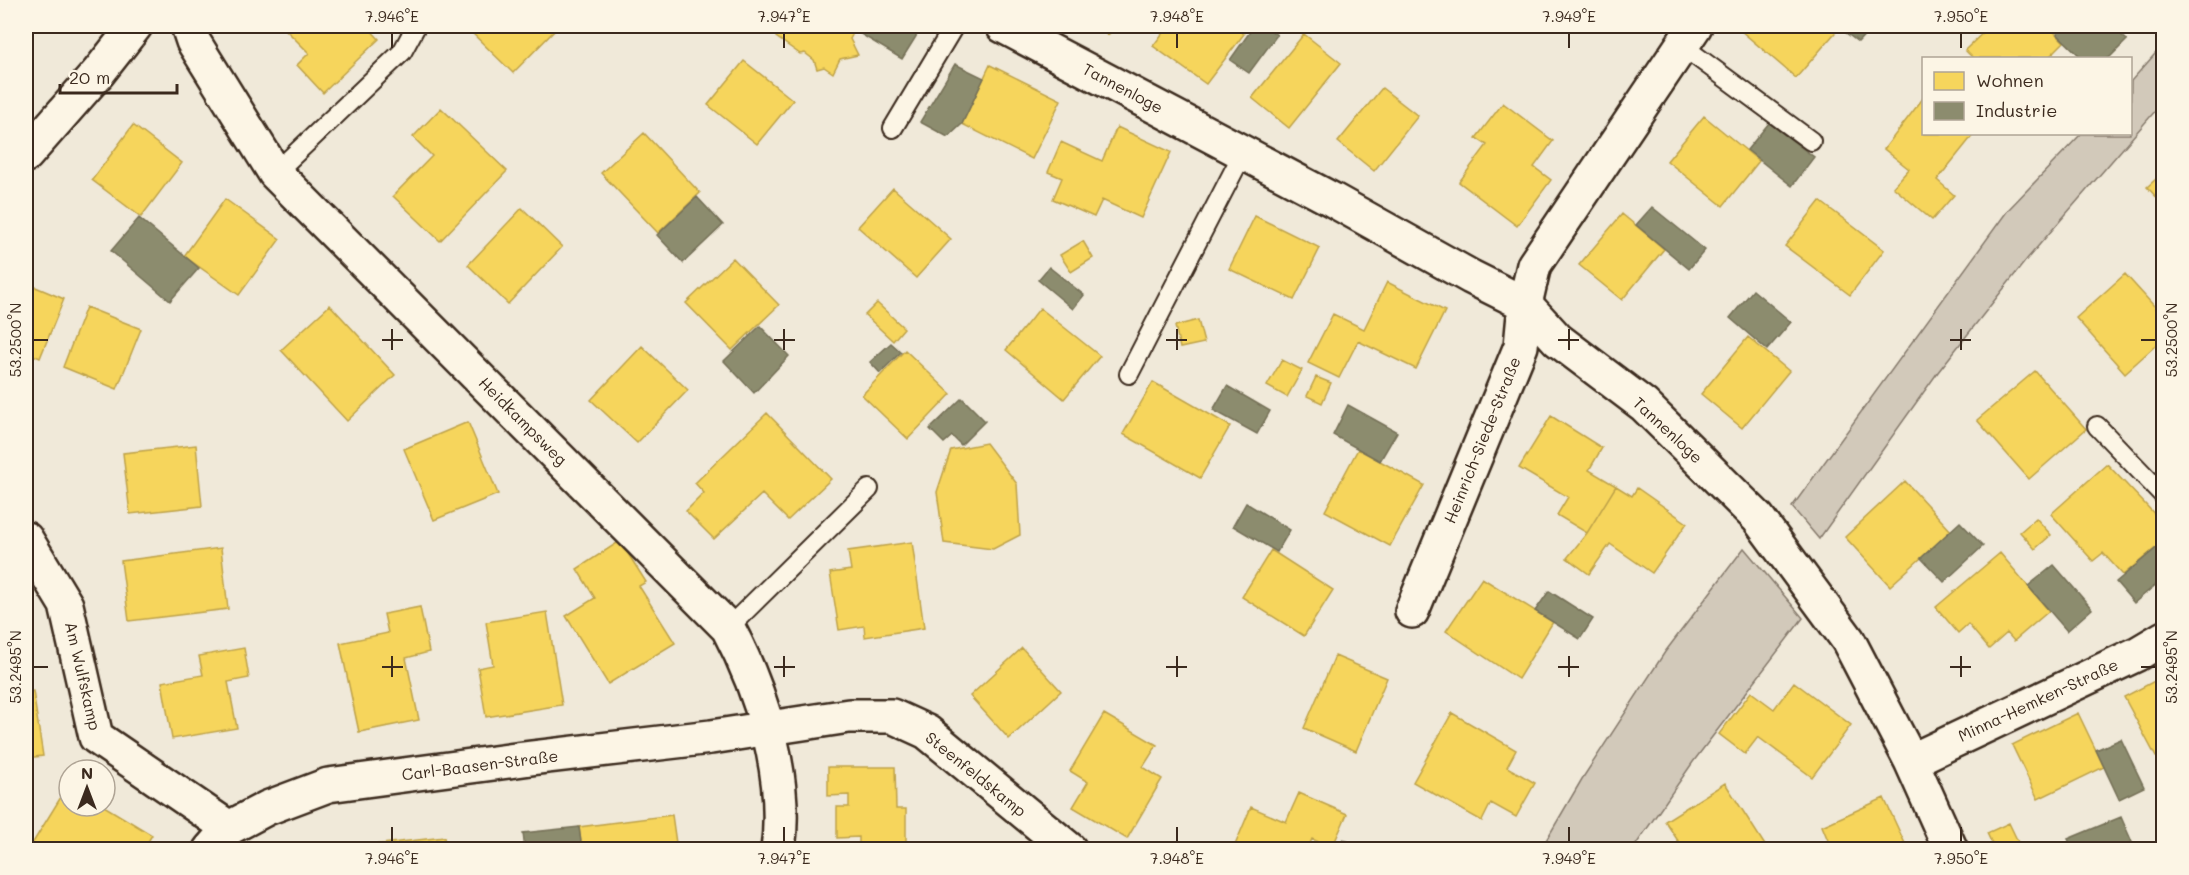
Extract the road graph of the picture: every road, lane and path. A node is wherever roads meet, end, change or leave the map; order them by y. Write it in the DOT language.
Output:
graph roads {
  1 [pos="135,26"];
  2 [pos="188,26"];
  3 [pos="416,26"];
  4 [pos="954,26"];
  5 [pos="1003,26"];
  6 [pos="1688,35"];
  7 [pos="893,128"];
  8 [pos="1811,141"];
  9 [pos="1243,153"];
  10 [pos="26,155"];
  11 [pos="275,172"];
  12 [pos="1525,304"];
  13 [pos="1130,374"];
  14 [pos="2097,426"];
  15 [pos="869,489"];
  16 [pos="2163,496"];
  17 [pos="26,539"];
  18 [pos="1412,610"];
  19 [pos="728,628"];
  20 [pos="2163,638"];
  21 [pos="767,729"];
  22 [pos="1911,761"];
  23 [pos="220,839"];
  24 [pos="778,849"];
  25 [pos="1070,849"];
  26 [pos="1951,849"];
  1 -- 10 [label="street"];
  2 -- 11 [label="street, Heidkampsweg"];
  3 -- 11 [label="lane"];
  4 -- 7 [label="lane"];
  5 -- 9 [label="street, Tannenloge"];
  6 -- 8 [label="lane"];
  6 -- 12 [label="street, Heinrich-Siede-Straße"];
  9 -- 12 [label="street, Tannenloge"];
  9 -- 13 [label="lane"];
  11 -- 19 [label="street, Heidkampsweg"];
  12 -- 18 [label="street, Heinrich-Siede-Straße"];
  12 -- 22 [label="street, Tannenloge"];
  14 -- 16 [label="lane"];
  15 -- 19 [label="lane"];
  17 -- 23 [label="street, Am Wulfskamp"];
  19 -- 21 [label="street, Heidkampsweg"];
  20 -- 22 [label="street, Minna-Hemken-Straße"];
  21 -- 23 [label="street, Carl-Baasen-Straße"];
  21 -- 24 [label="street, Heidkampsweg"];
  21 -- 25 [label="street, Steenfeldskamp"];
  22 -- 26 [label="street, Tannenloge"];
}
